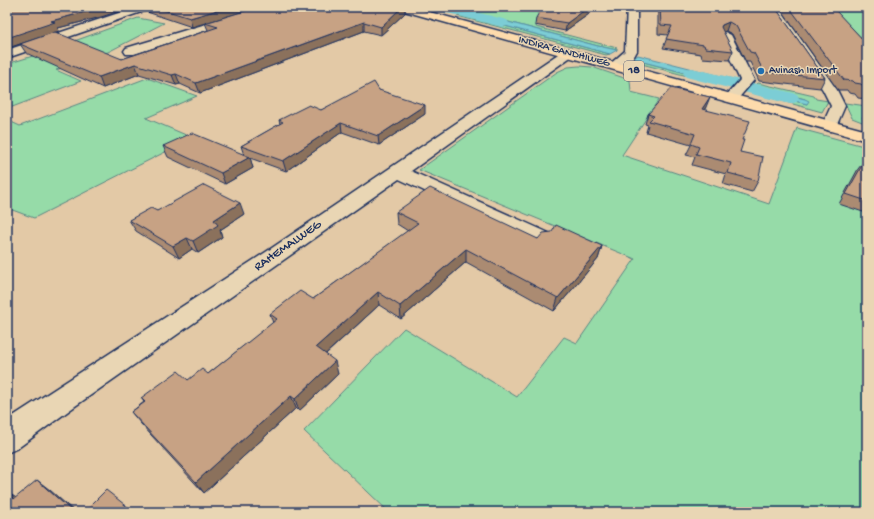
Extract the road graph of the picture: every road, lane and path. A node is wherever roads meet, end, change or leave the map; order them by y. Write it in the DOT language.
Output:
graph roads {
  1 [pos="147,7"];
  2 [pos="262,7"];
  3 [pos="400,7"];
  4 [pos="632,7"];
  5 [pos="773,7"];
  6 [pos="725,35"];
  7 [pos="130,51"];
  8 [pos="568,52"];
  9 [pos="7,54"];
  10 [pos="615,65"];
  11 [pos="739,89"];
  12 [pos="830,126"];
  13 [pos="867,136"];
  14 [pos="397,171"];
  15 [pos="542,238"];
  16 [pos="7,438"];
  1 -- 9 [label="street"];
  2 -- 7 [label="street"];
  3 -- 8 [label="main road, INDIRA GANDHIWEG / 18"];
  4 -- 10 [label="street"];
  5 -- 12 [label="street"];
  6 -- 11 [label="street"];
  8 -- 10 [label="main road, INDIRA GANDHIWEG / 18"];
  8 -- 14 [label="street, RAHEMALWEG"];
  10 -- 11 [label="main road, INDIRA GANDHIWEG / 18"];
  11 -- 12 [label="main road, INDIRA GANDHIWEG / 18"];
  12 -- 13 [label="main road, INDIRA GANDHIWEG / 18"];
  14 -- 15 [label="street"];
  14 -- 16 [label="street, RAHEMALWEG"];
}
